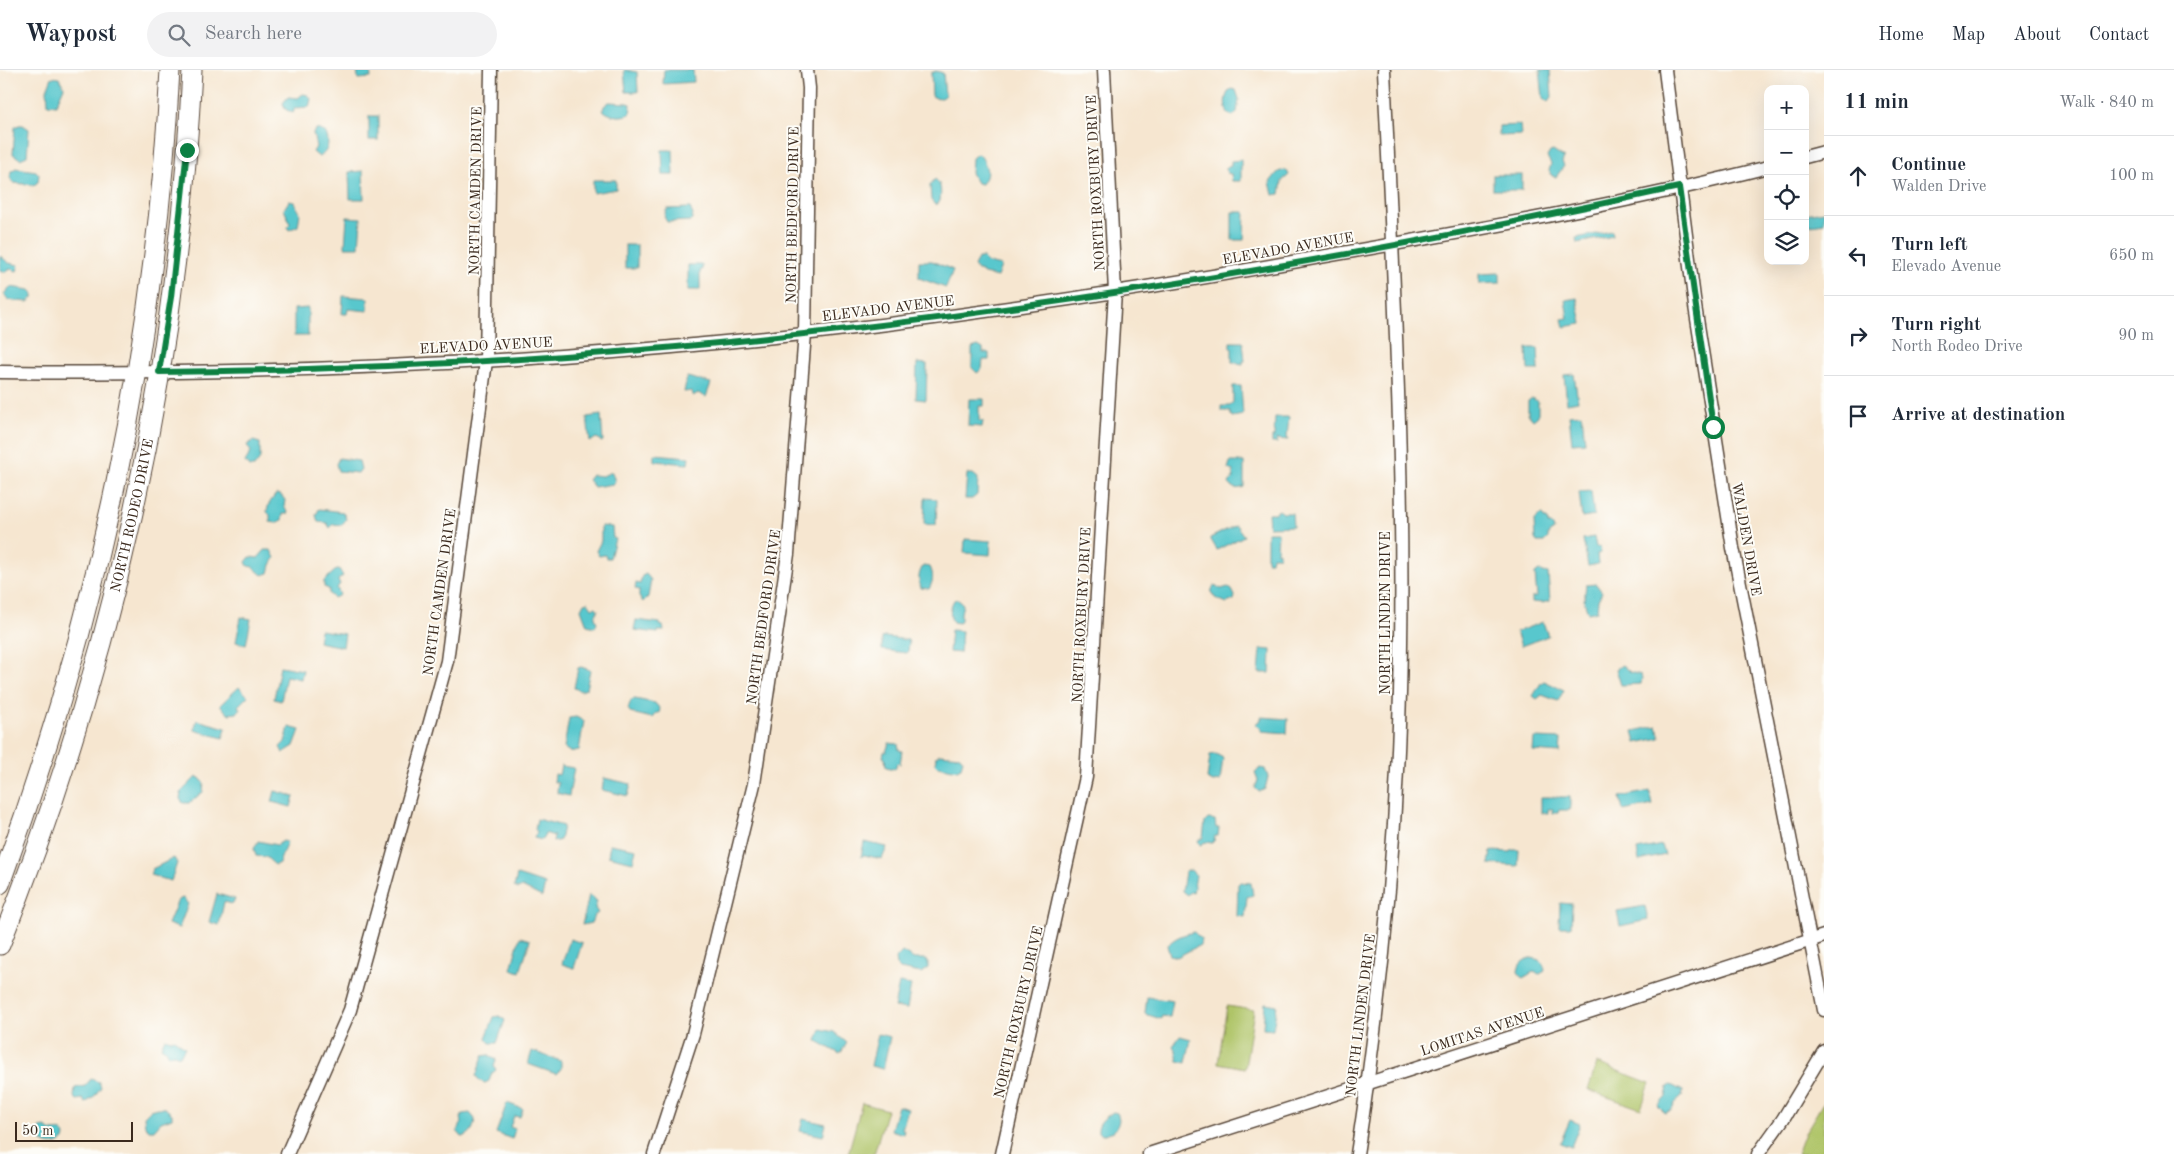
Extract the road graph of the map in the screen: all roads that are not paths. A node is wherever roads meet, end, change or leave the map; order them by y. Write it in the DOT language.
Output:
graph roads {
  1 [pos="170,70"];
  2 [pos="192,70"];
  3 [pos="491,70"];
  4 [pos="807,70"];
  5 [pos="1104,70"];
  6 [pos="1384,70"];
  7 [pos="1665,70"];
  8 [pos="1824,152"];
  9 [pos="1809,156"];
  10 [pos="1764,168"];
  11 [pos="1679,187"];
  12 [pos="1392,245"];
  13 [pos="1115,292"];
  14 [pos="805,333"];
  15 [pos="486,361"];
  16 [pos="0,372"];
  17 [pos="136,372"];
  18 [pos="159,372"];
  19 [pos="0,884"];
  20 [pos="1824,936"];
  21 [pos="1810,940"];
  22 [pos="0,945"];
  23 [pos="1824,1010"];
  24 [pos="1824,1051"];
  25 [pos="1368,1085"];
  26 [pos="287,1154"];
  27 [pos="654,1154"];
  28 [pos="1002,1154"];
  29 [pos="1149,1154"];
  30 [pos="1357,1154"];
  31 [pos="1758,1154"];
  1 -- 17 [label="street, NORTH RODEO DRIVE"];
  2 -- 18 [label="street, NORTH RODEO DRIVE"];
  3 -- 15 [label="street, NORTH CAMDEN DRIVE"];
  4 -- 14 [label="street, NORTH BEDFORD DRIVE"];
  5 -- 13 [label="street, NORTH ROXBURY DRIVE"];
  6 -- 12 [label="street, NORTH LINDEN DRIVE"];
  7 -- 11 [label="street, WALDEN DRIVE"];
  8 -- 9 [label="street"];
  10 -- 11 [label="street, ELEVADO AVENUE"];
  11 -- 12 [label="street, ELEVADO AVENUE"];
  11 -- 21 [label="street, WALDEN DRIVE"];
  12 -- 13 [label="street, ELEVADO AVENUE"];
  12 -- 25 [label="street, NORTH LINDEN DRIVE"];
  13 -- 14 [label="street, ELEVADO AVENUE"];
  13 -- 28 [label="street, NORTH ROXBURY DRIVE"];
  14 -- 15 [label="street, ELEVADO AVENUE"];
  14 -- 27 [label="street, NORTH BEDFORD DRIVE"];
  15 -- 18 [label="street, ELEVADO AVENUE"];
  15 -- 26 [label="street, NORTH CAMDEN DRIVE"];
  16 -- 17 [label="street, ELEVADO AVENUE"];
  17 -- 18 [label="street, ELEVADO AVENUE"];
  17 -- 19 [label="street, NORTH RODEO DRIVE"];
  18 -- 22 [label="street, NORTH RODEO DRIVE"];
  20 -- 21 [label="street, LOMITAS AVENUE"];
  21 -- 23 [label="street, WALDEN DRIVE"];
  21 -- 25 [label="street, LOMITAS AVENUE"];
  24 -- 31 [label="street"];
  25 -- 29 [label="street, LOMITAS AVENUE"];
  25 -- 30 [label="street, NORTH LINDEN DRIVE"];
}
